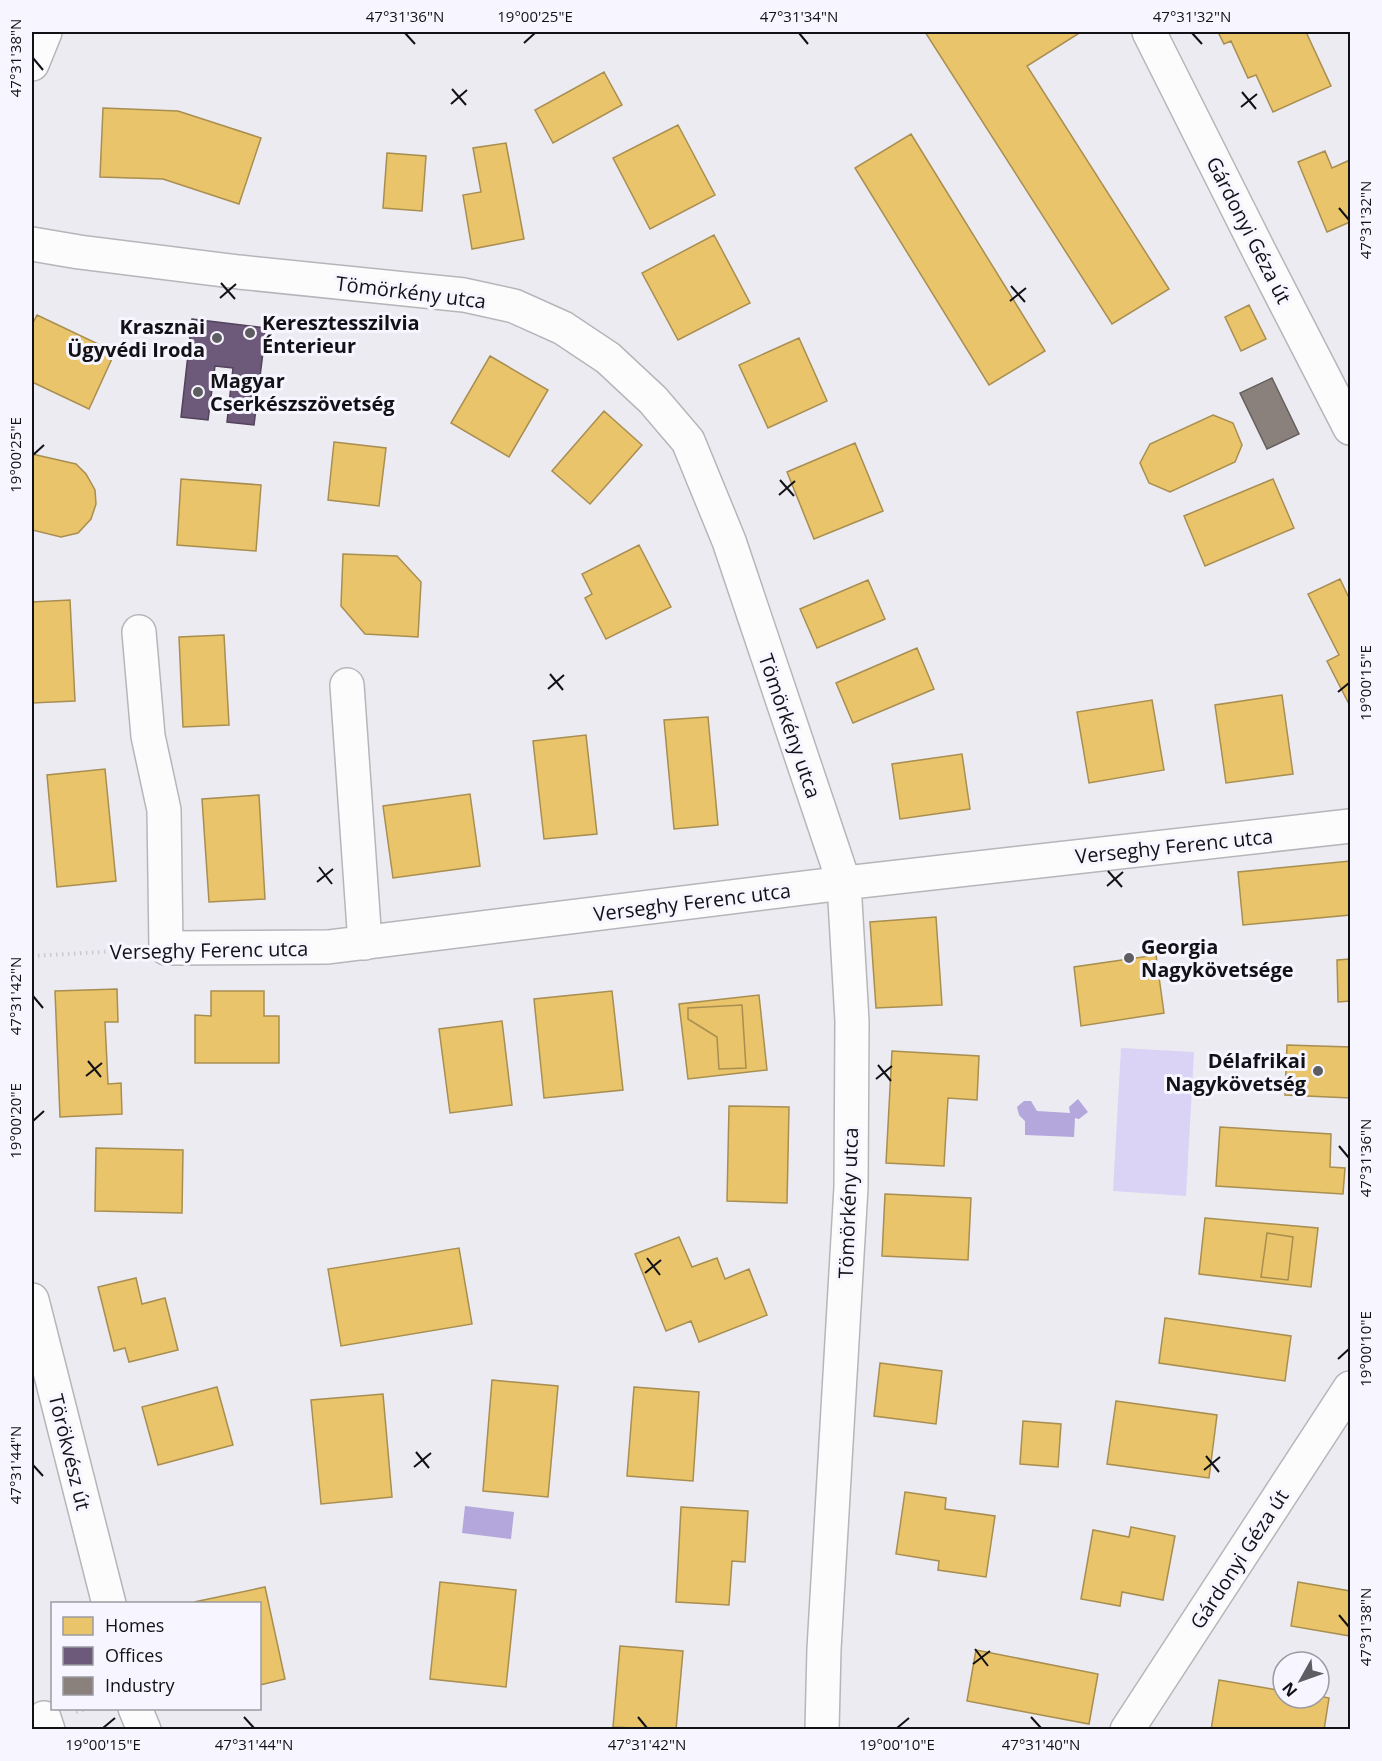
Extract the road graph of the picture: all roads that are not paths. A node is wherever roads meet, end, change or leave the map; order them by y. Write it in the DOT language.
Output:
graph roads {
  1 [pos="45,32"];
  2 [pos="1149,32"];
  3 [pos="32,64"];
  4 [pos="32,244"];
  5 [pos="1350,428"];
  6 [pos="139,632"];
  7 [pos="346,685"];
  8 [pos="1350,826"];
  9 [pos="844,882"];
  10 [pos="365,943"];
  11 [pos="32,1300"];
  12 [pos="1350,1388"];
  13 [pos="108,1602"];
  14 [pos="134,1710"];
  15 [pos="135,1710"];
  16 [pos="133,1730"];
  17 [pos="144,1730"];
  18 [pos="822,1730"];
  19 [pos="1127,1730"];
  1 -- 3 [label="street"];
  2 -- 5 [label="street, Gárdonyi Géza út"];
  4 -- 9 [label="street, Tömörkény utca"];
  6 -- 10 [label="street, Verseghy Ferenc utca"];
  7 -- 10 [label="street"];
  8 -- 9 [label="street, Verseghy Ferenc utca"];
  9 -- 10 [label="street, Verseghy Ferenc utca"];
  9 -- 18 [label="street, Tömörkény utca"];
  11 -- 13 [label="street, Törökvész út"];
  12 -- 19 [label="street, Gárdonyi Géza út"];
  14 -- 16 [label="street"];
  15 -- 17 [label="street"];
}
